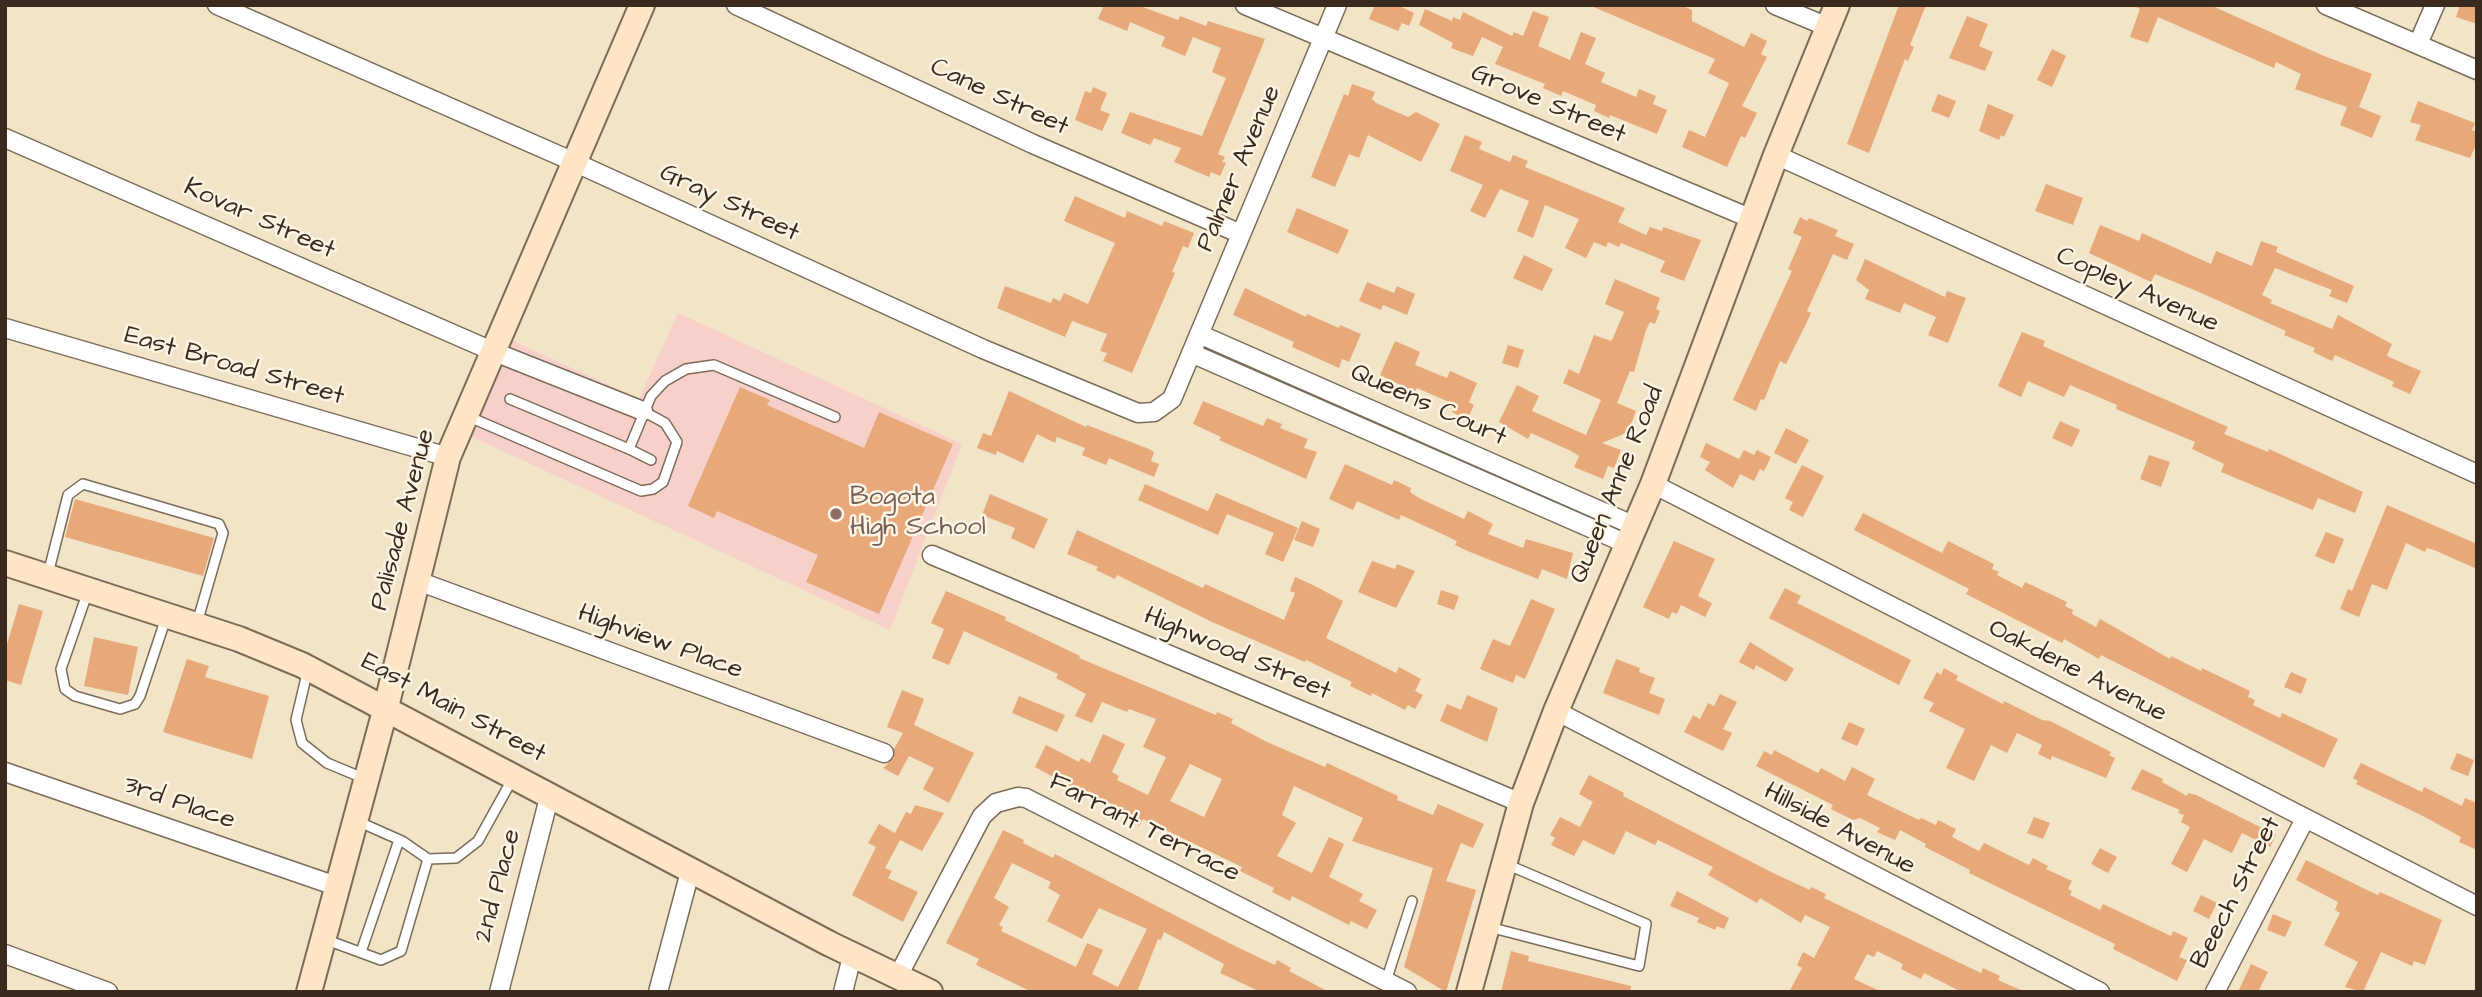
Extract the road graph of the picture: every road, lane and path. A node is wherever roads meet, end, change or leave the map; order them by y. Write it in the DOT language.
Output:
graph roads {
  1 [pos="217,5"];
  2 [pos="642,5"];
  3 [pos="736,5"];
  4 [pos="1245,5"];
  5 [pos="1337,5"];
  6 [pos="1775,5"];
  7 [pos="2326,5"];
  8 [pos="2435,5"];
  9 [pos="1832,16"];
  10 [pos="1324,38"];
  11 [pos="2418,44"];
  12 [pos="2477,69"];
  13 [pos="5,138"];
  14 [pos="1776,155"];
  15 [pos="574,162"];
  16 [pos="1752,219"];
  17 [pos="1241,234"];
  18 [pos="5,328"];
  19 [pos="1199,334"];
  20 [pos="492,351"];
  21 [pos="1191,353"];
  22 [pos="1346,398"];
  23 [pos="510,399"];
  24 [pos="643,411"];
  25 [pos="465,416"];
  26 [pos="835,417"];
  27 [pos="1338,417"];
  28 [pos="629,449"];
  29 [pos="448,457"];
  30 [pos="1482,458"];
  31 [pos="651,460"];
  32 [pos="2477,474"];
  33 [pos="1475,477"];
  34 [pos="1653,484"];
  35 [pos="1631,535"];
  36 [pos="932,555"];
  37 [pos="5,563"];
  38 [pos="47,576"];
  39 [pos="418,581"];
  40 [pos="89,589"];
  41 [pos="168,615"];
  42 [pos="196,624"];
  43 [pos="308,668"];
  44 [pos="386,707"];
  45 [pos="1556,711"];
  46 [pos="884,753"];
  47 [pos="5,772"];
  48 [pos="514,775"];
  49 [pos="366,779"];
  50 [pos="550,794"];
  51 [pos="1521,803"];
  52 [pos="2305,819"];
  53 [pos="354,820"];
  54 [pos="399,840"];
  55 [pos="428,859"];
  56 [pos="1504,863"];
  57 [pos="691,868"];
  58 [pos="336,887"];
  59 [pos="1412,901"];
  60 [pos="2477,906"];
  61 [pos="1487,926"];
  62 [pos="322,939"];
  63 [pos="361,952"];
  64 [pos="853,953"];
  65 [pos="5,954"];
  66 [pos="898,976"];
  67 [pos="1386,981"];
  68 [pos="108,992"];
  69 [pos="309,992"];
  70 [pos="499,992"];
  71 [pos="658,992"];
  72 [pos="843,992"];
  73 [pos="930,992"];
  74 [pos="1408,992"];
  75 [pos="1469,992"];
  76 [pos="2100,992"];
  77 [pos="2215,992"];
  1 -- 15 [label="street, Gray Street"];
  2 -- 15 [label="street, Palisade Avenue"];
  3 -- 17 [label="street, Cane Street"];
  4 -- 10 [label="street, Grove Street"];
  5 -- 10 [label="street, Palmer Avenue"];
  6 -- 9 [label="street"];
  7 -- 11 [label="street"];
  8 -- 11 [label="street"];
  9 -- 14 [label="street, Queen Anne Road"];
  10 -- 16 [label="street, Grove Street"];
  10 -- 17 [label="street, Palmer Avenue"];
  11 -- 12 [label="street"];
  13 -- 20 [label="street, Kovar Street"];
  14 -- 16 [label="street, Queen Anne Road"];
  14 -- 32 [label="street, Copley Avenue"];
  15 -- 20 [label="street, Palisade Avenue"];
  15 -- 21 [label="street, Gray Street"];
  16 -- 34 [label="street, Queen Anne Road"];
  17 -- 19 [label="street, Palmer Avenue"];
  18 -- 29 [label="street, East Broad Street"];
  19 -- 21 [label="street, Palmer Avenue"];
  19 -- 22 [label="street, Queens Court"];
  20 -- 24 [label="street, Kovar Street"];
  20 -- 25 [label="street, Palisade Avenue"];
  21 -- 27 [label="street, Queens Court"];
  22 -- 27 [label="lane"];
  22 -- 30 [label="street, Queens Court"];
  23 -- 28 [label="lane"];
  24 -- 25 [label="lane"];
  24 -- 26 [label="lane"];
  24 -- 28 [label="lane"];
  25 -- 29 [label="street, Palisade Avenue"];
  27 -- 33 [label="street, Queens Court"];
  28 -- 31 [label="lane"];
  29 -- 39 [label="street, Palisade Avenue"];
  30 -- 33 [label="lane"];
  30 -- 35 [label="street, Queens Court"];
  33 -- 35 [label="street, Queens Court"];
  34 -- 35 [label="street, Queen Anne Road"];
  34 -- 52 [label="street, Oakdene Avenue"];
  35 -- 45 [label="street, Queen Anne Road"];
  36 -- 51 [label="street, Highwood Street"];
  37 -- 38 [label="street, East Main Street"];
  38 -- 40 [label="street, East Main Street"];
  38 -- 42 [label="lane"];
  39 -- 44 [label="street, Palisade Avenue"];
  39 -- 46 [label="street, Highview Place"];
  40 -- 41 [label="street, East Main Street"];
  40 -- 41 [label="lane"];
  41 -- 42 [label="street, East Main Street"];
  42 -- 43 [label="street, East Main Street"];
  43 -- 44 [label="street, East Main Street"];
  43 -- 49 [label="lane"];
  44 -- 48 [label="street, East Main Street"];
  44 -- 49 [label="street, Palisade Avenue"];
  45 -- 51 [label="street, Queen Anne Road"];
  45 -- 76 [label="street, Hillside Avenue"];
  47 -- 58 [label="street, 3rd Place"];
  48 -- 50 [label="street, East Main Street"];
  48 -- 55 [label="lane"];
  49 -- 53 [label="street, Palisade Avenue"];
  50 -- 57 [label="street, East Main Street"];
  50 -- 70 [label="street, 2nd Place"];
  51 -- 56 [label="street, Queen Anne Road"];
  52 -- 60 [label="street, Oakdene Avenue"];
  52 -- 77 [label="street, Beech Street"];
  53 -- 54 [label="lane"];
  53 -- 58 [label="street, Palisade Avenue"];
  54 -- 55 [label="lane"];
  54 -- 63 [label="lane"];
  55 -- 63 [label="lane"];
  56 -- 61 [label="street, Queen Anne Road"];
  56 -- 61 [label="lane"];
  57 -- 64 [label="street, East Main Street"];
  57 -- 71 [label="street"];
  58 -- 62 [label="street, Palisade Avenue"];
  59 -- 67 [label="lane"];
  61 -- 75 [label="street, Queen Anne Road"];
  62 -- 63 [label="lane"];
  62 -- 69 [label="street, Palisade Avenue"];
  64 -- 66 [label="street, East Main Street"];
  64 -- 72 [label="street"];
  65 -- 68 [label="street"];
  66 -- 67 [label="street, Farrant Terrace"];
  66 -- 73 [label="street, East Main Street"];
  67 -- 74 [label="street, Farrant Terrace"];
}
